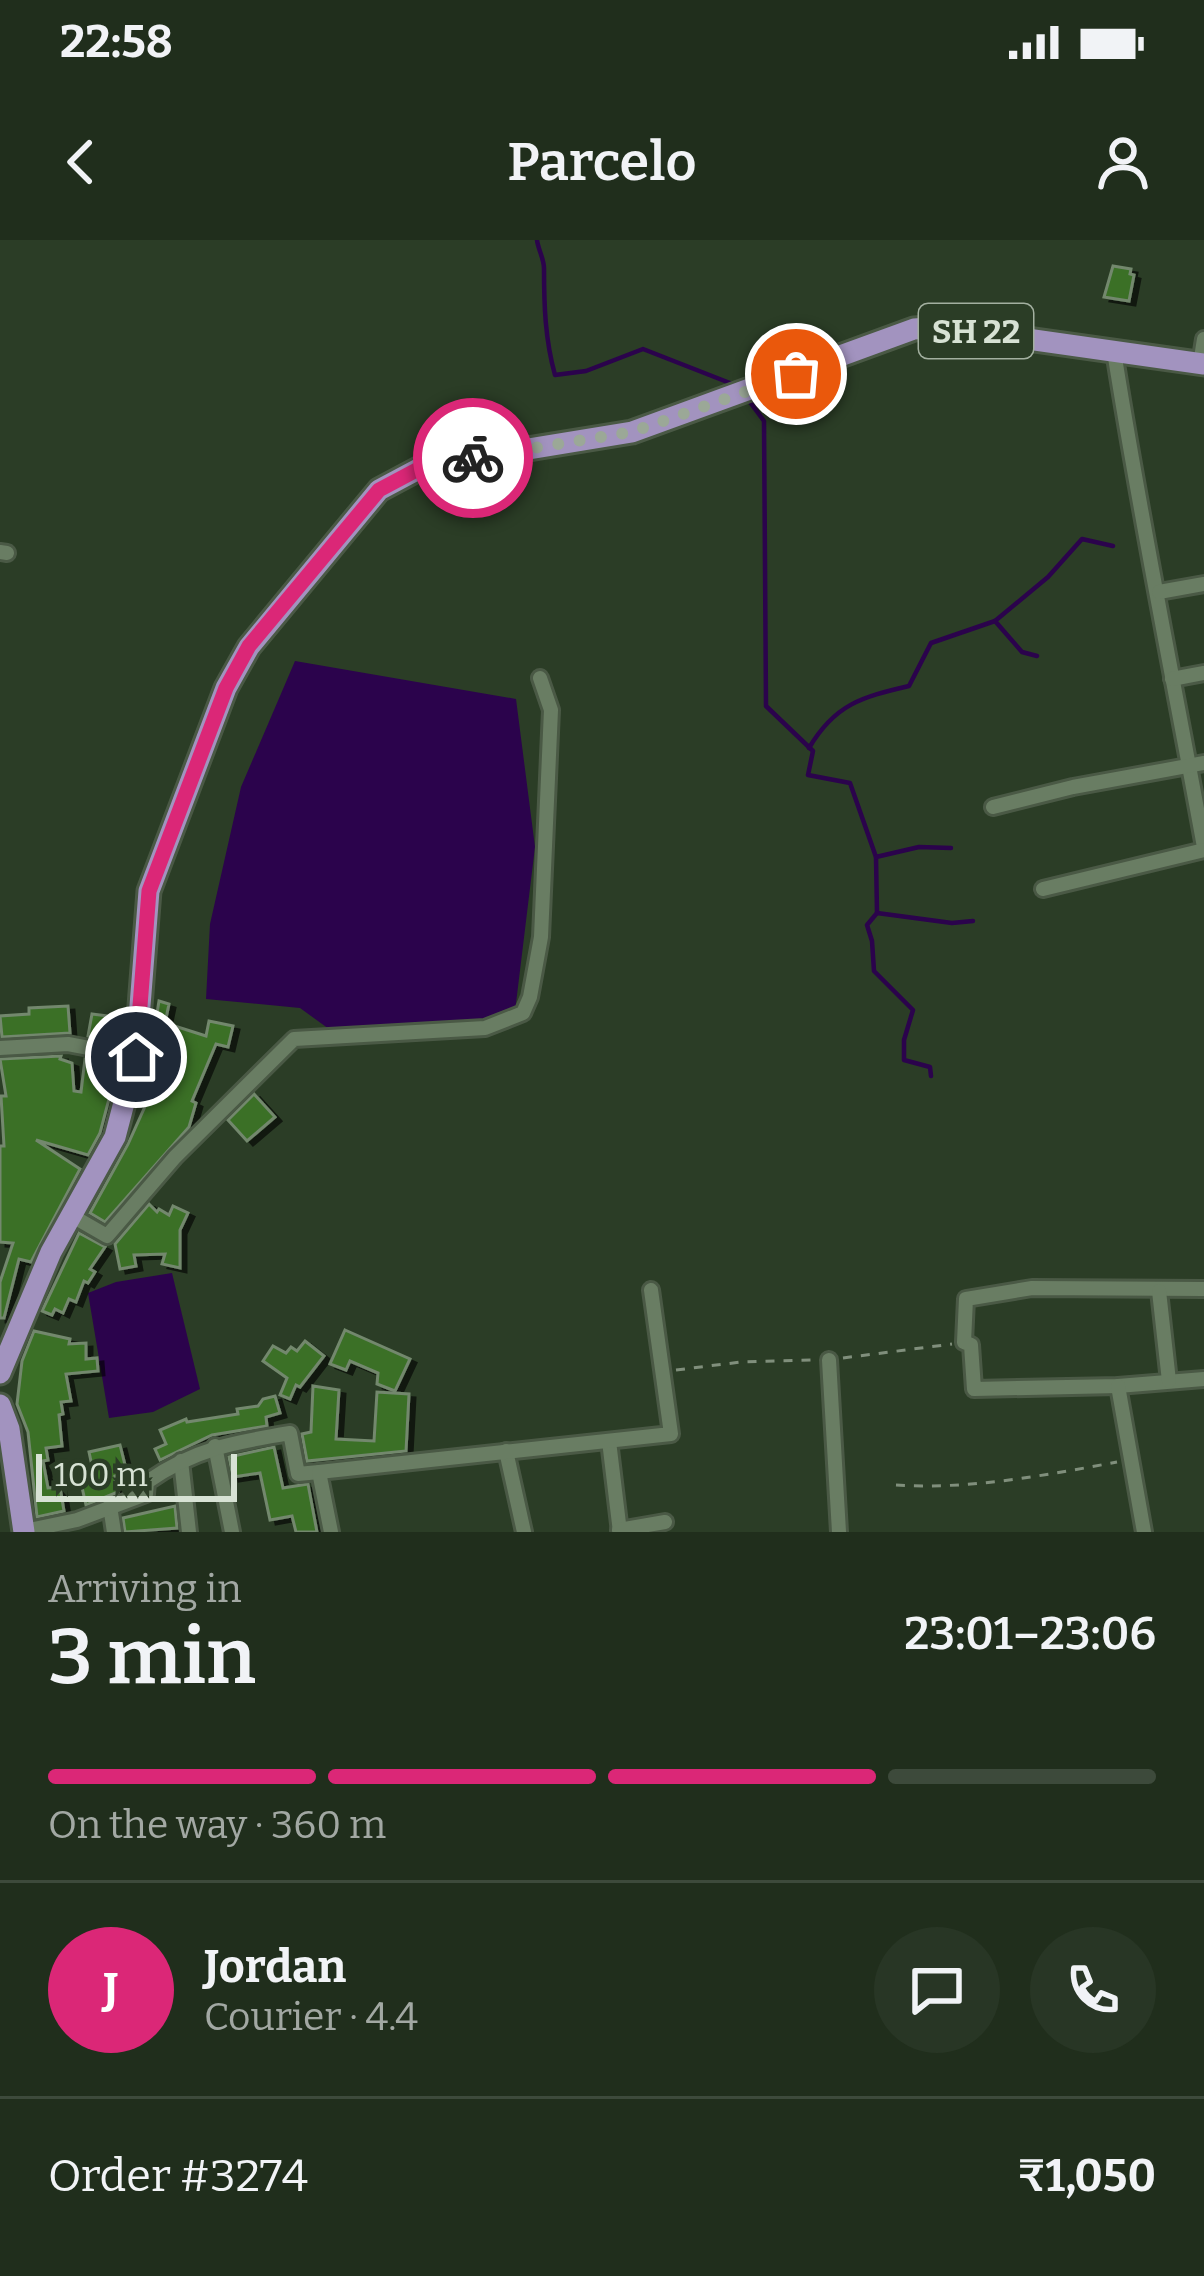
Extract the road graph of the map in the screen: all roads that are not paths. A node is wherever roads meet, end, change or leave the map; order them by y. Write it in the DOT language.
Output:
graph roads {
  1 [pos="1204,339"];
  2 [pos="1114,351"];
  3 [pos="1202,364"];
  4 [pos="1204,584"];
  5 [pos="1159,592"];
  6 [pos="1204,673"];
  7 [pos="540,678"];
  8 [pos="1172,679"];
  9 [pos="1197,765"];
  10 [pos="993,807"];
  11 [pos="1204,849"];
  12 [pos="1043,889"];
  13 [pos="0,1048"];
  14 [pos="136,1057"];
  15 [pos="74,1217"];
  16 [pos="1204,1288"];
  17 [pos="651,1290"];
  18 [pos="1159,1291"];
  19 [pos="830,1360"];
  20 [pos="0,1373"];
  21 [pos="1204,1378"];
  22 [pos="1169,1381"];
  23 [pos="1118,1386"];
  24 [pos="0,1405"];
  25 [pos="609,1441"];
  26 [pos="215,1446"];
  27 [pos="506,1451"];
  28 [pos="182,1461"];
  29 [pos="320,1472"];
  30 [pos="110,1506"];
  31 [pos="664,1522"];
  32 [pos="79,1526"];
  33 [pos="620,1531"];
  34 [pos="24,1532"];
  35 [pos="114,1532"];
  36 [pos="189,1532"];
  37 [pos="232,1532"];
  38 [pos="332,1532"];
  39 [pos="524,1532"];
  40 [pos="838,1532"];
  41 [pos="1144,1532"];
  1 -- 3 [label="street"];
  2 -- 3 [label="main road, SH 22"];
  2 -- 5 [label="street"];
  2 -- 14 [label="main road, SH 22"];
  4 -- 5 [label="street"];
  5 -- 8 [label="street"];
  6 -- 8 [label="street"];
  7 -- 15 [label="street"];
  8 -- 9 [label="street"];
  9 -- 10 [label="street"];
  9 -- 11 [label="street"];
  11 -- 12 [label="street"];
  13 -- 14 [label="street"];
  14 -- 15 [label="main road, SH 22"];
  15 -- 20 [label="main road, SH 22"];
  16 -- 18 [label="street"];
  17 -- 25 [label="street"];
  18 -- 22 [label="street"];
  18 -- 23 [label="street"];
  19 -- 40 [label="street"];
  21 -- 22 [label="street"];
  22 -- 23 [label="street"];
  23 -- 41 [label="street"];
  24 -- 34 [label="main road"];
  25 -- 27 [label="street"];
  25 -- 33 [label="street"];
  26 -- 28 [label="street"];
  26 -- 29 [label="street"];
  26 -- 37 [label="street"];
  27 -- 29 [label="street"];
  27 -- 39 [label="street"];
  28 -- 30 [label="street"];
  28 -- 36 [label="street"];
  29 -- 38 [label="street"];
  30 -- 32 [label="street"];
  30 -- 35 [label="street"];
  31 -- 33 [label="street"];
  32 -- 34 [label="street"];
}
